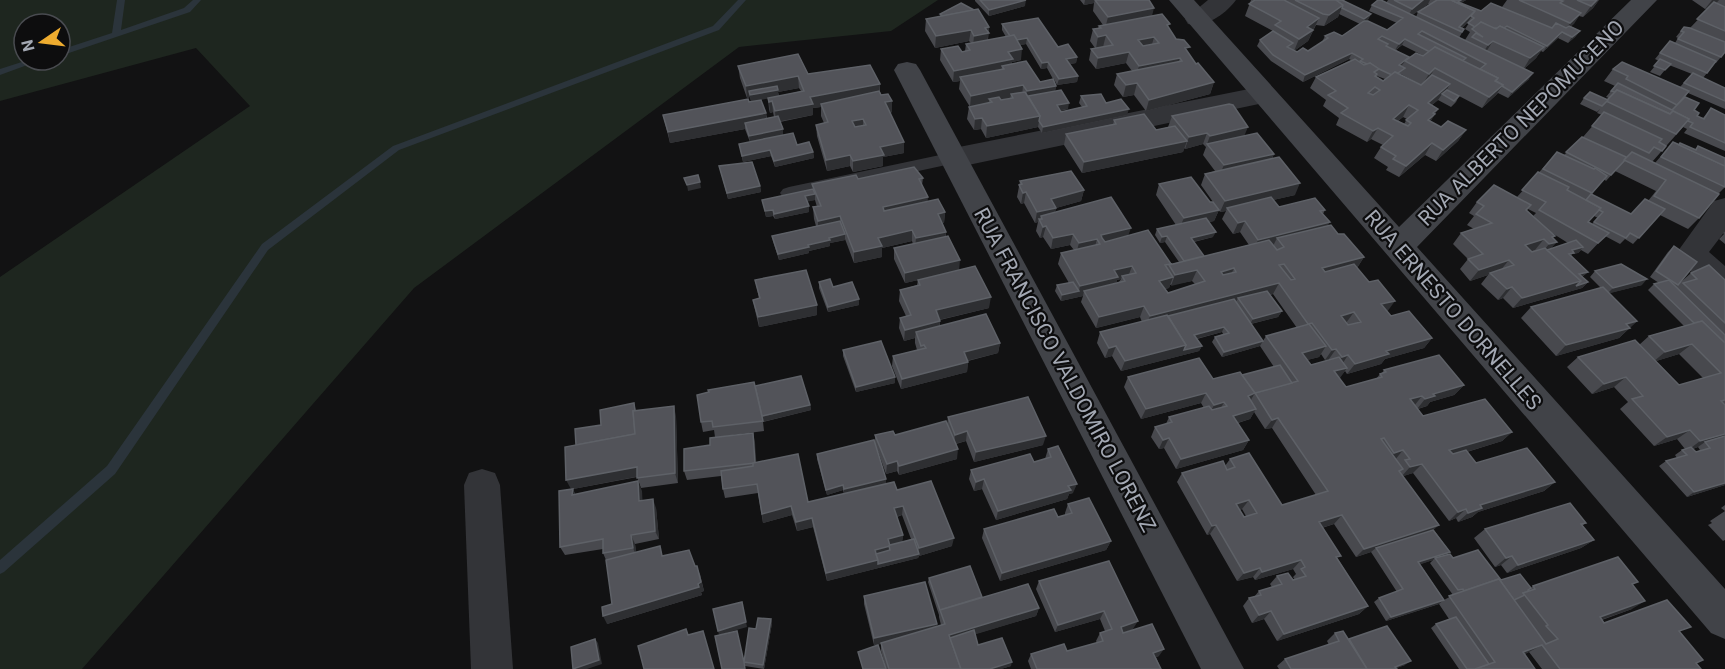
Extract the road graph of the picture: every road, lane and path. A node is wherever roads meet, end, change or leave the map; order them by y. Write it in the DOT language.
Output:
graph roads {
  1 [pos="1224,0"];
  2 [pos="1645,0"];
  3 [pos="1189,9"];
  4 [pos="908,70"];
  5 [pos="1264,95"];
  6 [pos="954,158"];
  7 [pos="789,193"];
  8 [pos="1725,209"];
  9 [pos="1398,247"];
  10 [pos="1725,285"];
  11 [pos="482,485"];
  12 [pos="1725,619"];
  13 [pos="492,669"];
  14 [pos="1223,669"];
  1 -- 3 [label="street"];
  2 -- 9 [label="street, RUA ALBERTO NEPOMUCENO"];
  3 -- 5 [label="street, RUA ERNESTO DORNELLES"];
  4 -- 6 [label="street, RUA FRANCISCO VALDOMIRO LORENZ"];
  5 -- 6 [label="street"];
  5 -- 9 [label="street, RUA ERNESTO DORNELLES"];
  6 -- 7 [label="lane"];
  6 -- 14 [label="street, RUA FRANCISCO VALDOMIRO LORENZ"];
  8 -- 10 [label="street"];
  9 -- 12 [label="street, RUA ERNESTO DORNELLES"];
  11 -- 13 [label="street"];
}
